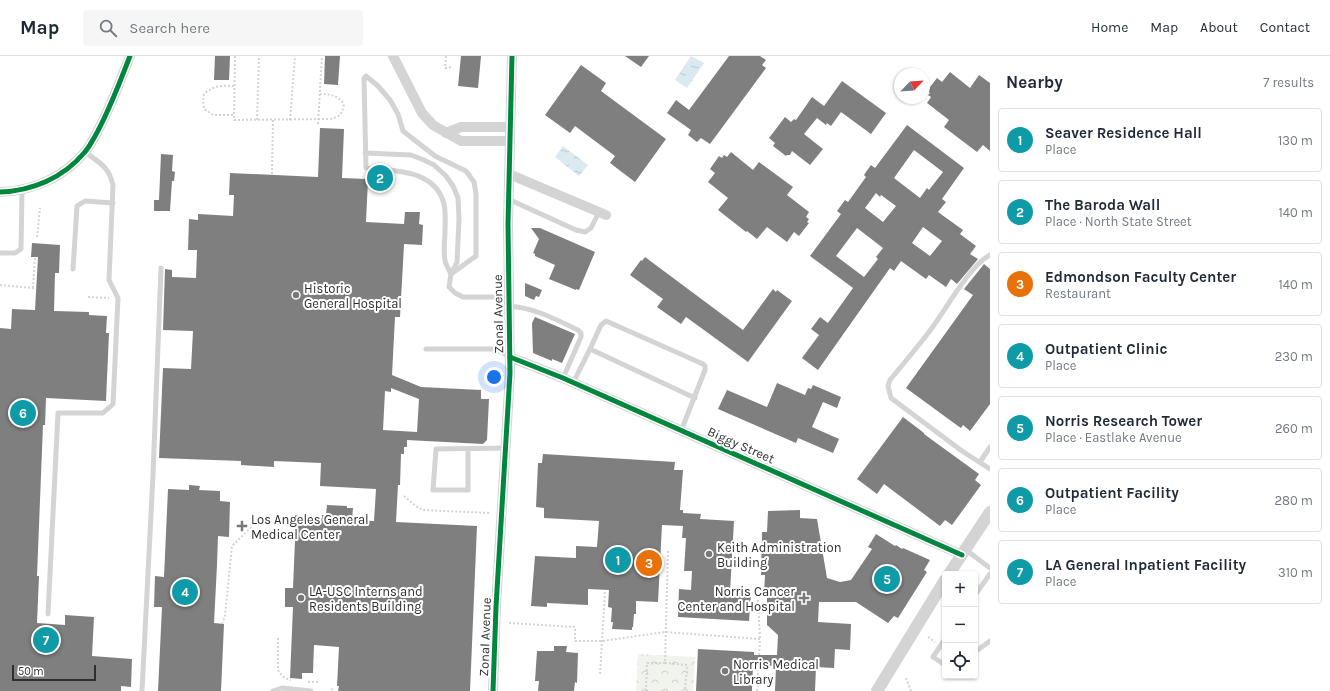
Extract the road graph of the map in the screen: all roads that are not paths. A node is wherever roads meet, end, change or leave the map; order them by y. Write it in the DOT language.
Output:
graph roads {
  1 [pos="130,56"];
  2 [pos="393,56"];
  3 [pos="512,56"];
  4 [pos="510,127"];
  5 [pos="446,133"];
  6 [pos="510,141"];
  7 [pos="85,152"];
  8 [pos="365,153"];
  9 [pos="509,174"];
  10 [pos="22,190"];
  11 [pos="0,192"];
  12 [pos="508,199"];
  13 [pos="113,203"];
  14 [pos="602,213"];
  15 [pos="0,252"];
  16 [pos="990,255"];
  17 [pos="161,268"];
  18 [pos="73,269"];
  19 [pos="451,274"];
  20 [pos="509,301"];
  21 [pos="426,349"];
  22 [pos="590,349"];
  23 [pos="510,357"];
  24 [pos="563,378"];
  25 [pos="573,383"];
  26 [pos="695,398"];
  27 [pos="681,430"];
  28 [pos="990,447"];
  29 [pos="506,448"];
  30 [pos="468,449"];
  31 [pos="980,462"];
  32 [pos="990,469"];
  33 [pos="990,512"];
  34 [pos="963,552"];
  35 [pos="990,568"];
  36 [pos="951,571"];
  37 [pos="990,574"];
  38 [pos="942,585"];
  39 [pos="978,591"];
  40 [pos="48,614"];
  41 [pos="990,641"];
  42 [pos="942,644"];
  43 [pos="978,650"];
  44 [pos="942,663"];
  45 [pos="142,691"];
  46 [pos="273,691"];
  47 [pos="311,691"];
  48 [pos="493,691"];
  49 [pos="877,691"];
  1 -- 7 [label="street"];
  2 -- 5 [label="street"];
  3 -- 4 [label="street, Zonal Avenue"];
  4 -- 5 [label="street"];
  4 -- 6 [label="street, Zonal Avenue"];
  5 -- 6 [label="street"];
  6 -- 9 [label="street, Zonal Avenue"];
  7 -- 10 [label="street"];
  7 -- 13 [label="lane"];
  8 -- 19 [label="lane"];
  8 -- 19 [label="lane"];
  8 -- 19 [label="lane"];
  9 -- 12 [label="street, Zonal Avenue"];
  9 -- 14 [label="street"];
  10 -- 11 [label="street"];
  10 -- 15 [label="lane"];
  12 -- 14 [label="lane"];
  12 -- 20 [label="street, Zonal Avenue"];
  13 -- 18 [label="lane"];
  13 -- 40 [label="lane"];
  16 -- 31 [label="lane"];
  17 -- 45 [label="lane"];
  19 -- 20 [label="lane"];
  20 -- 23 [label="street, Zonal Avenue"];
  20 -- 24 [label="lane"];
  21 -- 23 [label="lane"];
  22 -- 25 [label="lane"];
  22 -- 26 [label="lane"];
  22 -- 26 [label="lane"];
  23 -- 24 [label="street, Biggy Street"];
  23 -- 29 [label="street, Zonal Avenue"];
  24 -- 25 [label="street, Biggy Street"];
  25 -- 27 [label="street, Biggy Street"];
  26 -- 27 [label="lane"];
  27 -- 34 [label="street, Biggy Street"];
  28 -- 31 [label="lane"];
  29 -- 30 [label="lane"];
  29 -- 48 [label="street, Zonal Avenue"];
  30 -- 30 [label="lane"];
  31 -- 32 [label="lane"];
  33 -- 34 [label="street"];
  34 -- 35 [label="lane"];
  34 -- 36 [label="street"];
  37 -- 39 [label="lane"];
  38 -- 49 [label="street"];
  41 -- 43 [label="lane"];
  42 -- 44 [label="lane"];
  46 -- 47 [label="lane"];
}
